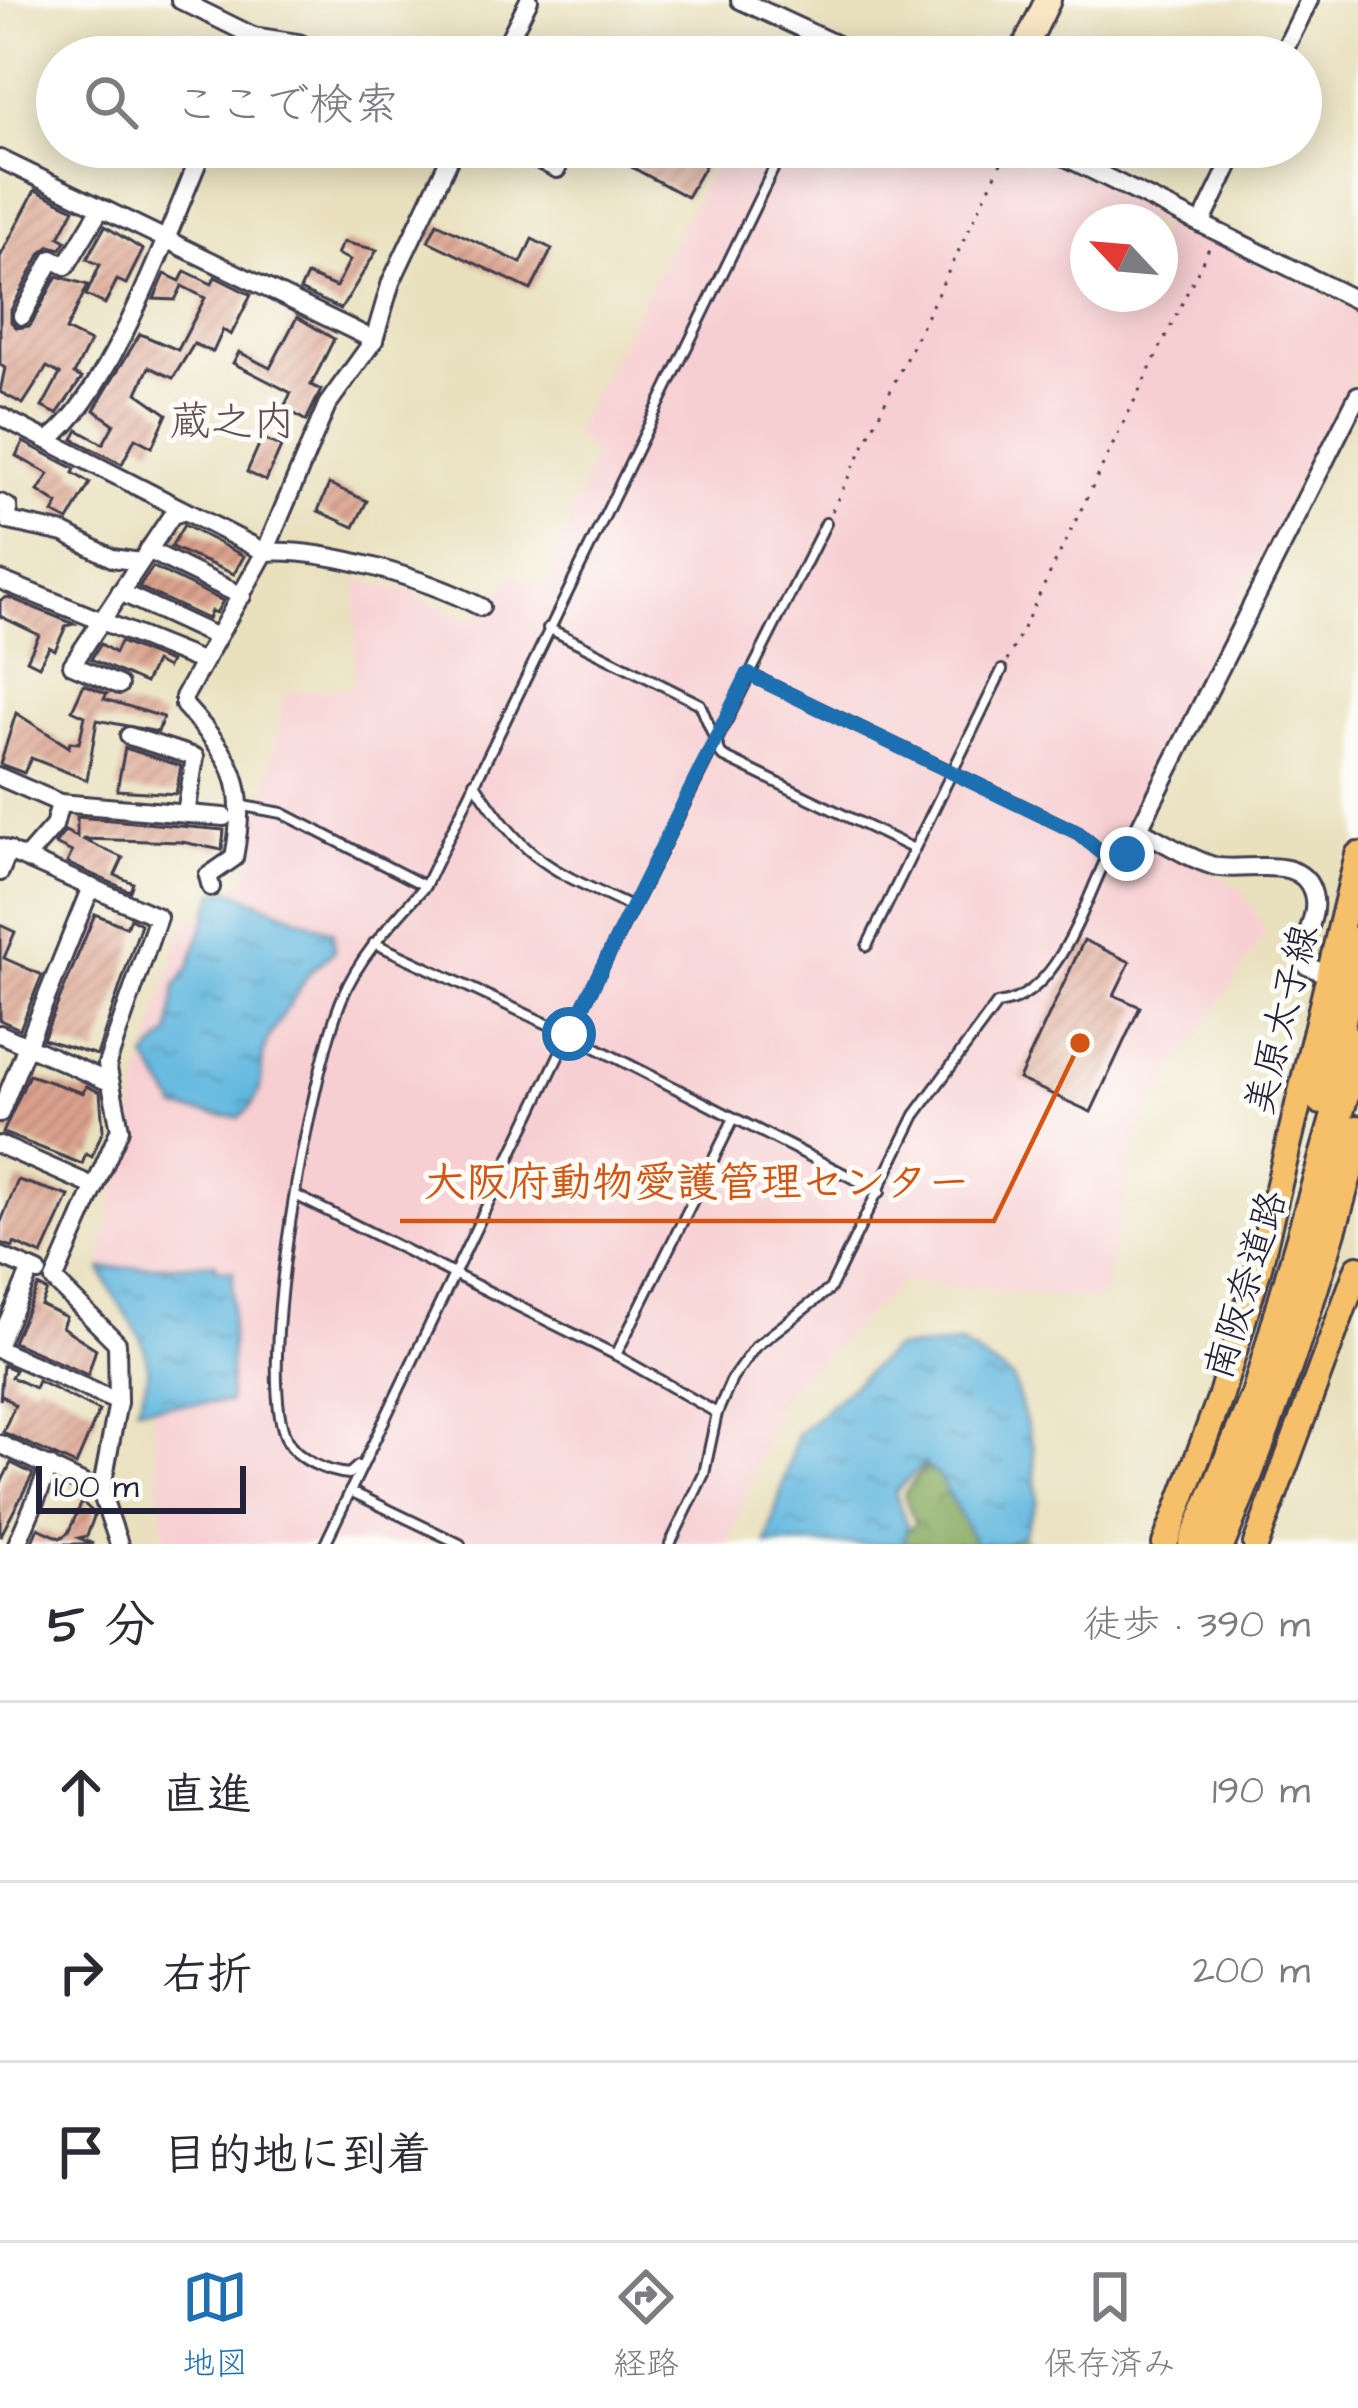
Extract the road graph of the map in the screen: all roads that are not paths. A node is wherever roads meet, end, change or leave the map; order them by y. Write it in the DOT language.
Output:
graph roads {
  1 [pos="180,0"];
  2 [pos="529,0"];
  3 [pos="740,0"];
  4 [pos="1048,0"];
  5 [pos="1309,0"];
  6 [pos="253,36"];
  7 [pos="511,36"];
  8 [pos="806,36"];
  9 [pos="1030,36"];
  10 [pos="1291,36"];
  11 [pos="0,159"];
  12 [pos="195,168"];
  13 [pos="441,168"];
  14 [pos="774,168"];
  15 [pos="1088,168"];
  16 [pos="1228,168"];
  17 [pos="101,208"];
  18 [pos="1201,224"];
  19 [pos="164,239"];
  20 [pos="1358,301"];
  21 [pos="22,316"];
  22 [pos="374,340"];
  23 [pos="1358,395"];
  24 [pos="0,416"];
  25 [pos="50,439"];
  26 [pos="0,503"];
  27 [pos="182,512"];
  28 [pos="826,524"];
  29 [pos="266,552"];
  30 [pos="144,556"];
  31 [pos="0,580"];
  32 [pos="120,592"];
  33 [pos="242,596"];
  34 [pos="481,608"];
  35 [pos="102,618"];
  36 [pos="548,628"];
  37 [pos="215,636"];
  38 [pos="201,661"];
  39 [pos="1002,670"];
  40 [pos="748,674"];
  41 [pos="119,685"];
  42 [pos="129,736"];
  43 [pos="714,743"];
  44 [pos="951,774"];
  45 [pos="0,777"];
  46 [pos="474,782"];
  47 [pos="60,803"];
  48 [pos="243,806"];
  49 [pos="186,814"];
  50 [pos="224,817"];
  51 [pos="1138,829"];
  52 [pos="914,849"];
  53 [pos="12,852"];
  54 [pos="1358,855"];
  55 [pos="1107,857"];
  56 [pos="0,872"];
  57 [pos="211,886"];
  58 [pos="425,886"];
  59 [pos="91,887"];
  60 [pos="633,908"];
  61 [pos="1358,942"];
  62 [pos="374,943"];
  63 [pos="867,946"];
  64 [pos="1335,977"];
  65 [pos="0,1034"];
  66 [pos="569,1034"];
  67 [pos="1358,1042"];
  68 [pos="28,1046"];
  69 [pos="110,1082"];
  70 [pos="0,1113"];
  71 [pos="734,1118"];
  72 [pos="1358,1130"];
  73 [pos="0,1145"];
  74 [pos="95,1187"];
  75 [pos="880,1192"];
  76 [pos="295,1195"];
  77 [pos="1358,1196"];
  78 [pos="0,1256"];
  79 [pos="1358,1268"];
  80 [pos="31,1269"];
  81 [pos="452,1274"];
  82 [pos="1320,1276"];
  83 [pos="54,1280"];
  84 [pos="1276,1335"];
  85 [pos="0,1340"];
  86 [pos="0,1350"];
  87 [pos="616,1355"];
  88 [pos="118,1402"];
  89 [pos="717,1413"];
  90 [pos="0,1444"];
  91 [pos="50,1466"];
  92 [pos="358,1466"];
  93 [pos="350,1491"];
  94 [pos="101,1492"];
  95 [pos="17,1544"];
  96 [pos="119,1544"];
  97 [pos="325,1544"];
  98 [pos="460,1544"];
  99 [pos="670,1544"];
  100 [pos="1165,1544"];
  101 [pos="1194,1544"];
  102 [pos="1219,1544"];
  103 [pos="1256,1544"];
  1 -- 6 [label="street"];
  2 -- 7 [label="street"];
  3 -- 8 [label="street"];
  4 -- 9 [label="street"];
  5 -- 10 [label="street"];
  11 -- 17 [label="street"];
  12 -- 19 [label="street"];
  13 -- 22 [label="street"];
  14 -- 36 [label="lane"];
  15 -- 18 [label="street"];
  16 -- 18 [label="street"];
  17 -- 19 [label="street"];
  17 -- 21 [label="street"];
  18 -- 20 [label="street"];
  19 -- 22 [label="street"];
  19 -- 25 [label="street"];
  22 -- 29 [label="street"];
  23 -- 51 [label="street"];
  24 -- 25 [label="street"];
  25 -- 27 [label="street"];
  26 -- 30 [label="street"];
  27 -- 29 [label="street"];
  27 -- 30 [label="street"];
  28 -- 40 [label="lane"];
  29 -- 33 [label="street"];
  29 -- 34 [label="street"];
  30 -- 32 [label="street"];
  30 -- 33 [label="street"];
  31 -- 35 [label="street"];
  32 -- 35 [label="street"];
  32 -- 37 [label="street"];
  33 -- 37 [label="street"];
  35 -- 38 [label="street"];
  35 -- 41 [label="street"];
  36 -- 43 [label="lane"];
  36 -- 46 [label="lane"];
  37 -- 38 [label="street"];
  38 -- 48 [label="street"];
  39 -- 44 [label="lane"];
  40 -- 43 [label="lane"];
  40 -- 44 [label="lane"];
  42 -- 49 [label="street"];
  43 -- 52 [label="lane"];
  43 -- 60 [label="lane"];
  44 -- 52 [label="lane"];
  44 -- 55 [label="lane"];
  45 -- 47 [label="street"];
  46 -- 58 [label="lane"];
  46 -- 60 [label="lane"];
  47 -- 49 [label="street"];
  47 -- 53 [label="street"];
  48 -- 57 [label="street"];
  48 -- 58 [label="lane"];
  49 -- 50 [label="street"];
  51 -- 55 [label="lane"];
  51 -- 64 [label="street"];
  52 -- 63 [label="lane"];
  53 -- 56 [label="street"];
  53 -- 59 [label="street"];
  54 -- 64 [label="main road, 美原太子線"];
  55 -- 75 [label="lane"];
  58 -- 62 [label="lane"];
  59 -- 68 [label="street"];
  59 -- 69 [label="street"];
  60 -- 66 [label="lane"];
  61 -- 84 [label="highway"];
  62 -- 66 [label="lane"];
  62 -- 76 [label="lane"];
  64 -- 100 [label="main road, 美原太子線"];
  65 -- 68 [label="street"];
  66 -- 71 [label="lane"];
  66 -- 81 [label="lane"];
  67 -- 84 [label="highway, 南阪奈道路"];
  68 -- 69 [label="street"];
  68 -- 70 [label="street"];
  69 -- 74 [label="street"];
  71 -- 75 [label="lane"];
  71 -- 87 [label="lane"];
  72 -- 82 [label="highway, 南阪奈道路"];
  73 -- 74 [label="street"];
  74 -- 83 [label="street"];
  75 -- 89 [label="lane"];
  76 -- 81 [label="lane"];
  76 -- 92 [label="lane"];
  77 -- 82 [label="highway"];
  78 -- 80 [label="street"];
  79 -- 103 [label="main road"];
  80 -- 83 [label="street"];
  80 -- 85 [label="street"];
  81 -- 87 [label="lane"];
  81 -- 92 [label="lane"];
  82 -- 102 [label="highway, 南阪奈道路"];
  83 -- 88 [label="street"];
  84 -- 101 [label="highway, 南阪奈道路"];
  86 -- 88 [label="street"];
  87 -- 89 [label="lane"];
  88 -- 94 [label="street"];
  89 -- 99 [label="lane"];
  90 -- 91 [label="street"];
  91 -- 94 [label="street"];
  91 -- 95 [label="street"];
  92 -- 93 [label="lane"];
  93 -- 97 [label="lane"];
  93 -- 98 [label="lane"];
  94 -- 96 [label="street"];
}
